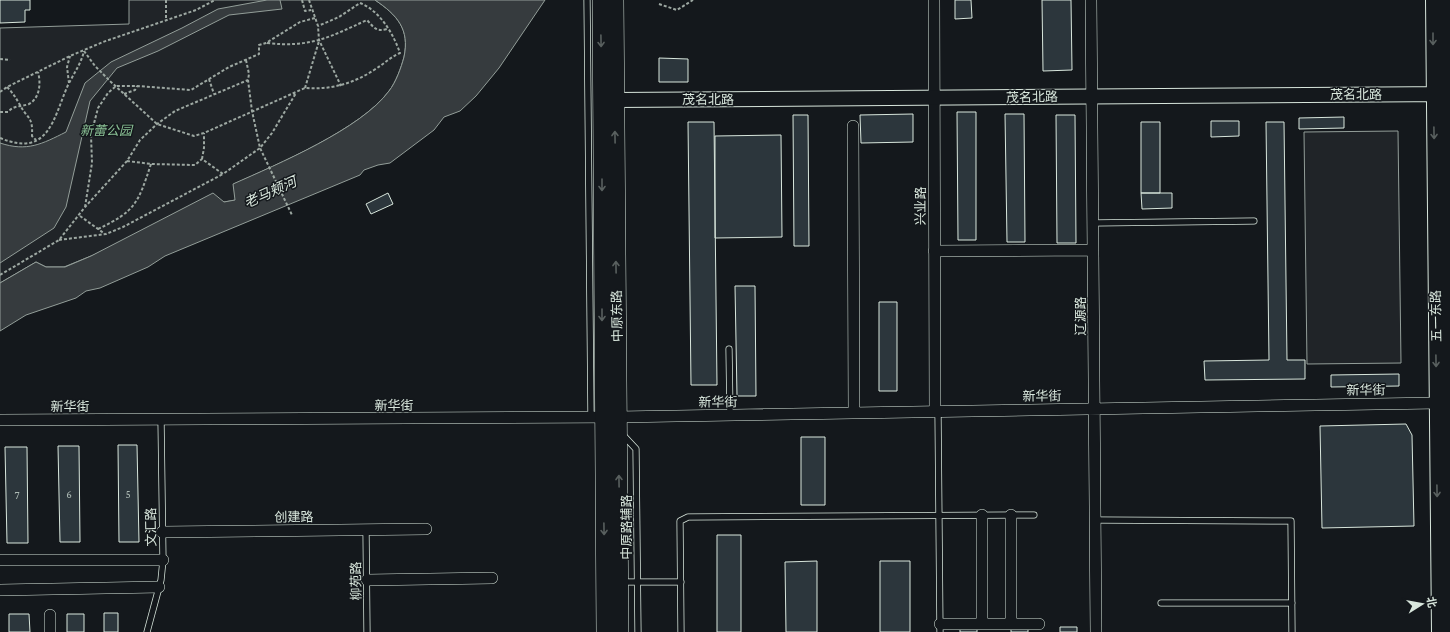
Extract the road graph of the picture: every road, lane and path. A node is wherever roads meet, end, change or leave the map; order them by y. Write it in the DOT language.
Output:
graph roads {
  1 [pos="166,0"];
  2 [pos="215,0"];
  3 [pos="302,0"];
  4 [pos="309,0"];
  5 [pos="693,0"];
  6 [pos="934,0"];
  7 [pos="1091,0"];
  8 [pos="1433,0"];
  9 [pos="1445,0"];
  10 [pos="601,1"];
  11 [pos="660,4"];
  12 [pos="311,10"];
  13 [pos="315,18"];
  14 [pos="166,21"];
  15 [pos="318,26"];
  16 [pos="388,29"];
  17 [pos="319,40"];
  18 [pos="266,43"];
  19 [pos="84,51"];
  20 [pos="70,56"];
  21 [pos="0,59"];
  22 [pos="10,60"];
  23 [pos="246,60"];
  24 [pos="38,72"];
  25 [pos="209,79"];
  26 [pos="248,80"];
  27 [pos="69,84"];
  28 [pos="116,86"];
  29 [pos="137,86"];
  30 [pos="341,86"];
  31 [pos="7,87"];
  32 [pos="305,88"];
  33 [pos="0,92"];
  34 [pos="296,92"];
  35 [pos="124,94"];
  36 [pos="214,94"];
  37 [pos="1443,94"];
  38 [pos="1092,96"];
  39 [pos="934,98"];
  40 [pos="615,100"];
  41 [pos="20,106"];
  42 [pos="0,112"];
  43 [pos="252,112"];
  44 [pos="157,124"];
  45 [pos="853,126"];
  46 [pos="204,133"];
  47 [pos="0,138"];
  48 [pos="36,140"];
  49 [pos="260,148"];
  50 [pos="202,159"];
  51 [pos="127,161"];
  52 [pos="151,164"];
  53 [pos="222,174"];
  54 [pos="85,207"];
  55 [pos="292,215"];
  56 [pos="80,216"];
  57 [pos="1254,221"];
  58 [pos="1093,223"];
  59 [pos="98,229"];
  60 [pos="106,234"];
  61 [pos="59,240"];
  62 [pos="1093,250"];
  63 [pos="934,251"];
  64 [pos="1444,262"];
  65 [pos="0,275"];
  66 [pos="729,349"];
  67 [pos="1443,400"];
  68 [pos="1095,409"];
  69 [pos="936,412"];
  70 [pos="854,413"];
  71 [pos="730,416"];
  72 [pos="0,420"];
  73 [pos="161,420"];
  74 [pos="608,420"];
  75 [pos="938,515"];
  76 [pos="982,515"];
  77 [pos="1011,515"];
  78 [pos="1034,515"];
  79 [pos="1095,520"];
  80 [pos="426,529"];
  81 [pos="366,530"];
  82 [pos="162,532"];
  83 [pos="0,560"];
  84 [pos="163,560"];
  85 [pos="492,578"];
  86 [pos="366,580"];
  87 [pos="619,582"];
  88 [pos="637,582"];
  89 [pos="680,582"];
  90 [pos="160,587"];
  91 [pos="0,590"];
  92 [pos="1162,603"];
  93 [pos="1292,603"];
  94 [pos="50,615"];
  95 [pos="982,624"];
  96 [pos="1011,624"];
  97 [pos="1039,624"];
  98 [pos="940,628"];
  99 [pos="50,632"];
  100 [pos="147,632"];
  101 [pos="367,632"];
  102 [pos="605,632"];
  103 [pos="620,632"];
  104 [pos="638,632"];
  105 [pos="681,632"];
  106 [pos="1096,632"];
  107 [pos="1292,632"];
  108 [pos="1439,632"];
  109 [pos="1449,632"];
  1 -- 14 [label="path"];
  2 -- 14 [label="path"];
  3 -- 12 [label="path"];
  4 -- 12 [label="path"];
  5 -- 11 [label="path"];
  6 -- 39 [label="street, 兴业路"];
  7 -- 38 [label="street, 辽源路"];
  8 -- 37 [label="street, 五一东路, one-way"];
  9 -- 37 [label="street, 五一东路"];
  10 -- 40 [label="main road, 中原东路"];
  10 -- 74 [label="main road, 中原东路"];
  12 -- 13 [label="path"];
  13 -- 15 [label="path"];
  13 -- 18 [label="path"];
  14 -- 19 [label="path"];
  15 -- 16 [label="path"];
  15 -- 17 [label="path"];
  16 -- 17 [label="path"];
  16 -- 30 [label="path"];
  17 -- 18 [label="path"];
  17 -- 30 [label="path"];
  17 -- 32 [label="path"];
  18 -- 23 [label="path"];
  19 -- 20 [label="path"];
  19 -- 27 [label="path"];
  19 -- 28 [label="path"];
  20 -- 24 [label="path"];
  20 -- 27 [label="path"];
  21 -- 22 [label="path"];
  23 -- 25 [label="path"];
  23 -- 26 [label="path"];
  24 -- 31 [label="path"];
  24 -- 41 [label="path"];
  25 -- 29 [label="path"];
  25 -- 36 [label="path"];
  26 -- 36 [label="path"];
  26 -- 43 [label="path"];
  27 -- 48 [label="path"];
  28 -- 29 [label="path"];
  28 -- 35 [label="path"];
  28 -- 54 [label="path"];
  29 -- 35 [label="path"];
  30 -- 32 [label="path"];
  31 -- 33 [label="path"];
  31 -- 41 [label="path"];
  32 -- 34 [label="path"];
  34 -- 43 [label="path"];
  34 -- 49 [label="path"];
  35 -- 44 [label="path"];
  36 -- 44 [label="path"];
  37 -- 38 [label="street, 茂名北路"];
  37 -- 64 [label="street, 五一东路"];
  38 -- 39 [label="street, 茂名北路"];
  38 -- 58 [label="street, 辽源路"];
  39 -- 40 [label="street, 茂名北路"];
  39 -- 63 [label="street, 兴业路"];
  74 -- 40 [label="main road, 中原东路, one-way"];
  41 -- 42 [label="path"];
  41 -- 48 [label="path"];
  43 -- 46 [label="path"];
  43 -- 49 [label="path"];
  44 -- 46 [label="path"];
  44 -- 51 [label="path"];
  45 -- 70 [label="street"];
  46 -- 50 [label="path"];
  47 -- 48 [label="path"];
  49 -- 53 [label="path"];
  49 -- 55 [label="path"];
  50 -- 52 [label="path"];
  50 -- 53 [label="path"];
  51 -- 52 [label="path"];
  51 -- 54 [label="path"];
  52 -- 59 [label="path"];
  53 -- 60 [label="path"];
  54 -- 56 [label="path"];
  56 -- 59 [label="path"];
  56 -- 61 [label="path"];
  57 -- 58 [label="lane"];
  58 -- 62 [label="street, 辽源路"];
  59 -- 60 [label="path"];
  60 -- 61 [label="path"];
  61 -- 65 [label="path"];
  62 -- 63 [label="street"];
  62 -- 68 [label="street, 辽源路"];
  63 -- 69 [label="street, 兴业路"];
  64 -- 67 [label="street, 五一东路"];
  66 -- 71 [label="lane"];
  67 -- 68 [label="street, 新华街"];
  67 -- 108 [label="street, 五一东路, one-way"];
  67 -- 109 [label="street, 五一东路"];
  68 -- 69 [label="street, 新华街"];
  68 -- 79 [label="street, 辽源路"];
  69 -- 70 [label="street, 新华街"];
  69 -- 75 [label="lane"];
  70 -- 71 [label="street, 新华街"];
  71 -- 74 [label="street, 新华街"];
  72 -- 73 [label="street, 新华街"];
  73 -- 74 [label="street, 新华街"];
  73 -- 82 [label="lane, 文汇路"];
  87 -- 74 [label="main road, 中原东路, one-way"];
  74 -- 88 [label="lane, 中原路辅路"];
  74 -- 102 [label="main road, 中原东路, one-way"];
  75 -- 76 [label="lane"];
  75 -- 89 [label="lane"];
  75 -- 98 [label="lane"];
  76 -- 77 [label="lane"];
  76 -- 95 [label="street"];
  77 -- 78 [label="lane"];
  77 -- 96 [label="street"];
  79 -- 93 [label="lane"];
  79 -- 106 [label="street, 辽源路"];
  80 -- 81 [label="street, 创建路"];
  81 -- 82 [label="street, 创建路"];
  81 -- 86 [label="lane, 柳苑路"];
  82 -- 84 [label="lane, 文汇路"];
  83 -- 84 [label="street"];
  84 -- 90 [label="lane, 文汇路"];
  85 -- 86 [label="street"];
  86 -- 101 [label="lane, 柳苑路"];
  87 -- 88 [label="lane"];
  87 -- 103 [label="main road, 中原东路"];
  88 -- 89 [label="lane"];
  88 -- 104 [label="lane, 中原路辅路"];
  89 -- 105 [label="lane"];
  90 -- 91 [label="street"];
  90 -- 100 [label="lane, 文汇路"];
  92 -- 93 [label="lane"];
  93 -- 107 [label="lane"];
  94 -- 99 [label="street"];
  95 -- 96 [label="street"];
  95 -- 98 [label="street"];
  96 -- 97 [label="street"];
}
